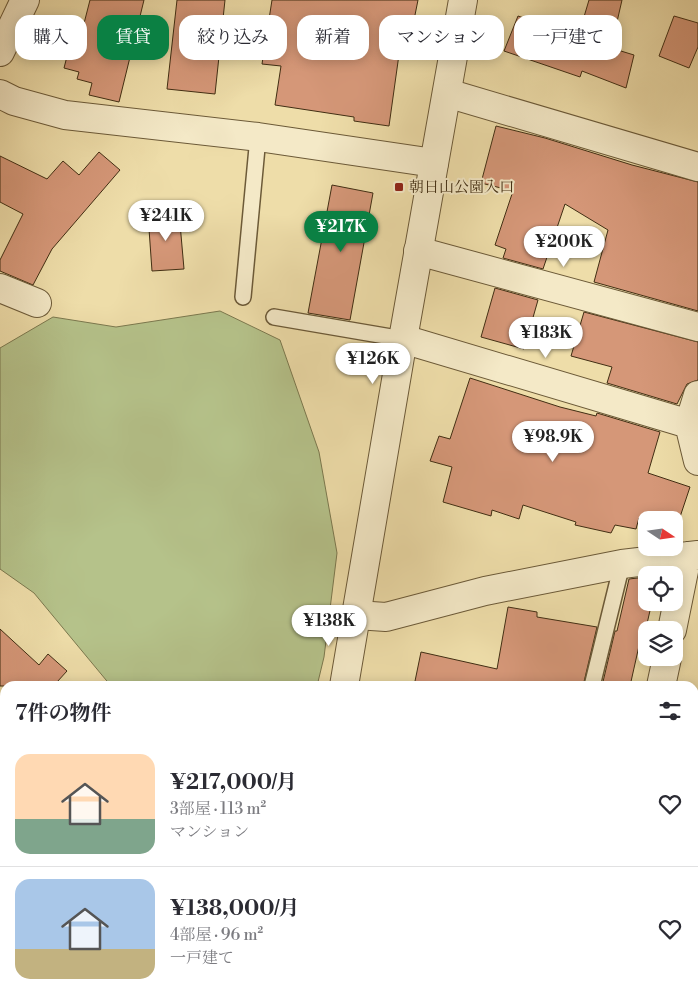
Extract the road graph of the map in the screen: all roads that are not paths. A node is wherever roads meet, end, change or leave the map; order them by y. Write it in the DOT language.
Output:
graph roads {
  1 [pos="25,0"];
  2 [pos="463,0"];
  3 [pos="0,52"];
  4 [pos="447,93"];
  5 [pos="0,94"];
  6 [pos="258,136"];
  7 [pos="434,163"];
  8 [pos="698,167"];
  9 [pos="418,251"];
  10 [pos="0,288"];
  11 [pos="243,297"];
  12 [pos="37,303"];
  13 [pos="274,317"];
  14 [pos="698,327"];
  15 [pos="402,339"];
  16 [pos="698,395"];
  17 [pos="689,424"];
  18 [pos="698,461"];
  19 [pos="693,556"];
  20 [pos="622,564"];
  21 [pos="356,615"];
  22 [pos="675,621"];
  23 [pos="665,666"];
  24 [pos="345,681"];
  25 [pos="593,681"];
  26 [pos="662,681"];
  1 -- 3 [label="street"];
  2 -- 4 [label="street"];
  4 -- 7 [label="street"];
  4 -- 8 [label="street"];
  5 -- 6 [label="street"];
  6 -- 7 [label="street"];
  6 -- 11 [label="lane"];
  7 -- 9 [label="street"];
  9 -- 14 [label="street"];
  9 -- 15 [label="street"];
  10 -- 12 [label="street"];
  13 -- 15 [label="lane"];
  15 -- 17 [label="street"];
  15 -- 21 [label="street"];
  16 -- 17 [label="street"];
  17 -- 18 [label="street"];
  19 -- 20 [label="street"];
  19 -- 22 [label="street"];
  20 -- 21 [label="street"];
  20 -- 25 [label="lane"];
  21 -- 24 [label="street"];
  23 -- 26 [label="street"];
}
